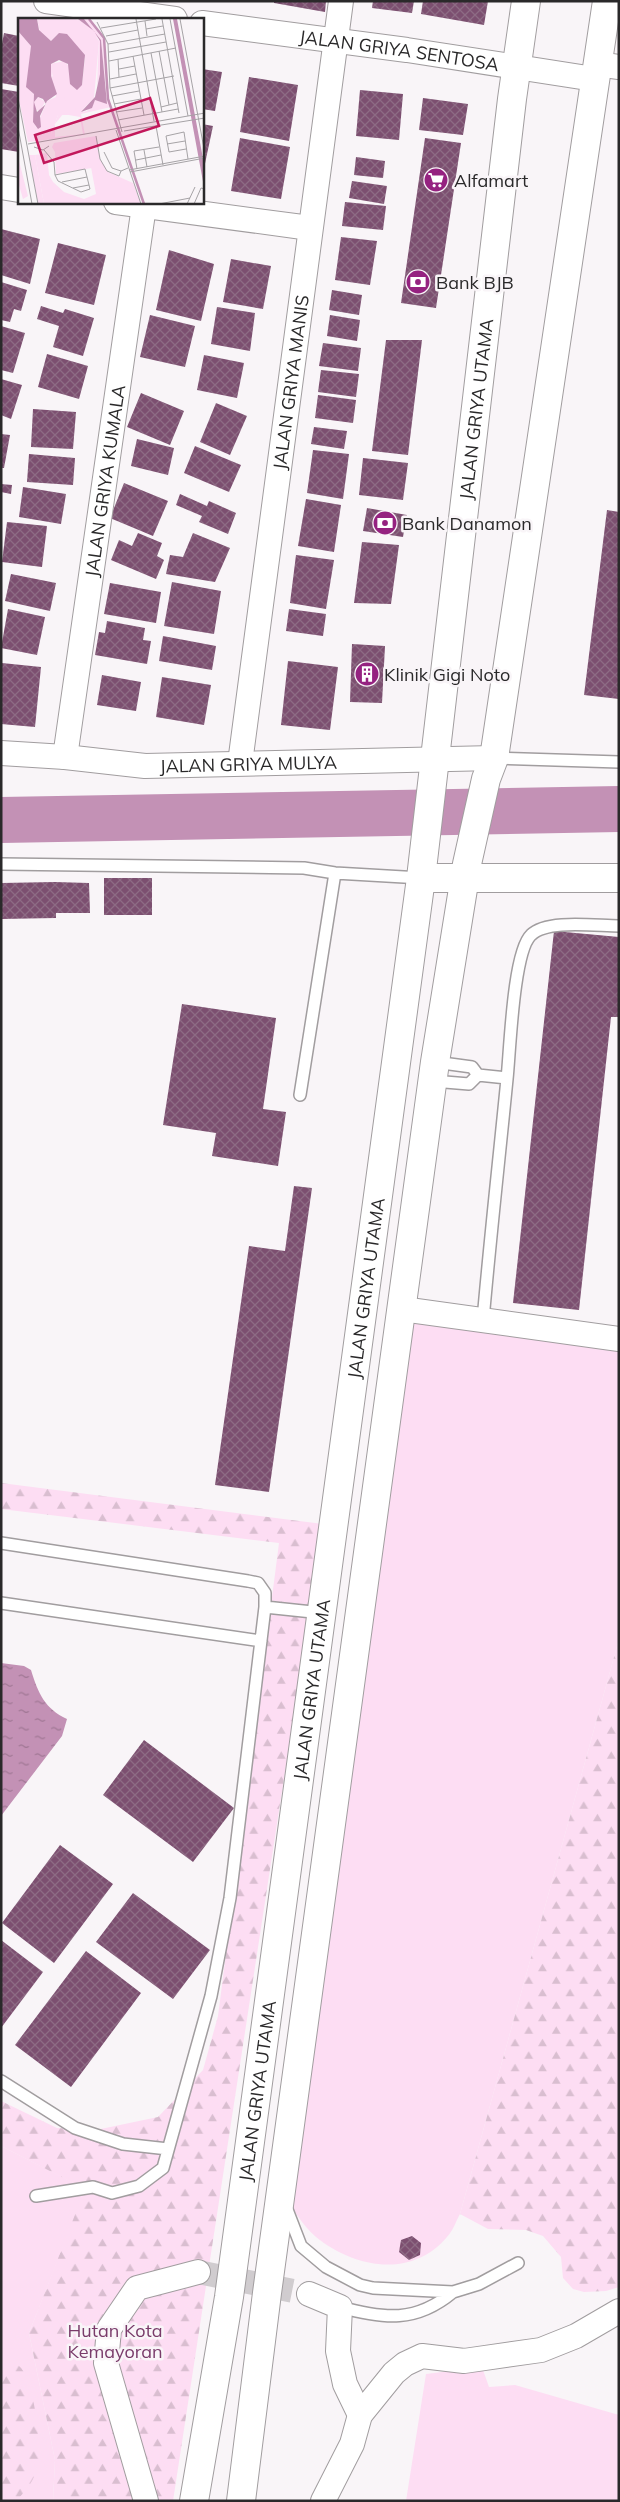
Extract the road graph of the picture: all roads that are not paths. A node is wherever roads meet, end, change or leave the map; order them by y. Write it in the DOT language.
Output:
graph roads {
  1 [pos="46,1"];
  2 [pos="340,1"];
  3 [pos="526,1"];
  4 [pos="607,1"];
  5 [pos="168,18"];
  6 [pos="204,22"];
  7 [pos="611,33"];
  8 [pos="335,41"];
  9 [pos="516,68"];
  10 [pos="603,70"];
  11 [pos="1,187"];
  12 [pos="18,190"];
  13 [pos="130,204"];
  14 [pos="144,206"];
  15 [pos="310,228"];
  16 [pos="1,753"];
  17 [pos="65,757"];
  18 [pos="619,762"];
  19 [pos="240,764"];
  20 [pos="433,767"];
  21 [pos="490,769"];
  22 [pos="1,864"];
  23 [pos="466,871"];
  24 [pos="335,873"];
  25 [pos="421,873"];
  26 [pos="619,878"];
  27 [pos="619,926"];
  28 [pos="434,1072"];
  29 [pos="478,1075"];
  30 [pos="507,1078"];
  31 [pos="300,1095"];
  32 [pos="402,1309"];
  33 [pos="482,1320"];
  34 [pos="619,1339"];
  35 [pos="1,1542"];
  36 [pos="1,1602"];
  37 [pos="265,1607"];
  38 [pos="323,1614"];
  39 [pos="261,1641"];
  40 [pos="1,2081"];
  41 [pos="168,2149"];
  42 [pos="281,2191"];
  43 [pos="36,2196"];
  44 [pos="518,2263"];
  45 [pos="198,2272"];
  46 [pos="453,2292"];
  47 [pos="309,2294"];
  48 [pos="340,2307"];
  49 [pos="619,2311"];
  50 [pos="360,2415"];
  51 [pos="146,2501"];
  52 [pos="194,2501"];
  53 [pos="241,2501"];
  54 [pos="323,2501"];
  1 -- 5 [label="street"];
  2 -- 8 [label="street, JALAN GRIYA MANIS"];
  3 -- 9 [label="main road, JALAN GRIYA UTAMA"];
  4 -- 7 [label="main road, JALAN GRIYA UTAMA"];
  6 -- 8 [label="street, JALAN GRIYA SENTOSA"];
  7 -- 10 [label="main road, JALAN GRIYA UTAMA"];
  8 -- 9 [label="street, JALAN GRIYA SENTOSA"];
  8 -- 15 [label="street, JALAN GRIYA MANIS"];
  9 -- 10 [label="street, JALAN GRIYA SENTOSA"];
  9 -- 20 [label="main road, JALAN GRIYA UTAMA"];
  10 -- 21 [label="main road, JALAN GRIYA UTAMA"];
  11 -- 12 [label="street"];
  13 -- 14 [label="street"];
  14 -- 15 [label="street"];
  14 -- 17 [label="street, JALAN GRIYA KUMALA"];
  15 -- 19 [label="street, JALAN GRIYA MANIS"];
  16 -- 17 [label="street, JALAN GRIYA MULYA"];
  17 -- 19 [label="street, JALAN GRIYA MULYA"];
  18 -- 21 [label="lane"];
  19 -- 20 [label="street, JALAN GRIYA MULYA"];
  20 -- 21 [label="street, JALAN GRIYA MULYA"];
  20 -- 25 [label="main road, JALAN GRIYA UTAMA"];
  21 -- 23 [label="main road, JALAN GRIYA UTAMA"];
  22 -- 24 [label="lane"];
  23 -- 25 [label="main road"];
  23 -- 26 [label="main road"];
  23 -- 28 [label="main road, JALAN GRIYA UTAMA"];
  24 -- 25 [label="lane"];
  24 -- 31 [label="lane"];
  25 -- 38 [label="main road, JALAN GRIYA UTAMA"];
  27 -- 30 [label="lane"];
  28 -- 29 [label="lane"];
  28 -- 29 [label="lane"];
  28 -- 32 [label="main road, JALAN GRIYA UTAMA"];
  29 -- 30 [label="lane"];
  30 -- 33 [label="lane"];
  32 -- 33 [label="street"];
  32 -- 42 [label="main road, JALAN GRIYA UTAMA"];
  33 -- 34 [label="street"];
  35 -- 37 [label="lane"];
  36 -- 39 [label="lane"];
  37 -- 38 [label="lane"];
  37 -- 39 [label="lane"];
  38 -- 52 [label="main road, JALAN GRIYA UTAMA"];
  39 -- 41 [label="lane"];
  40 -- 41 [label="lane"];
  41 -- 43 [label="lane"];
  42 -- 46 [label="lane"];
  42 -- 53 [label="main road, JALAN GRIYA UTAMA"];
  44 -- 46 [label="lane"];
  45 -- 51 [label="street"];
  46 -- 48 [label="lane"];
  47 -- 48 [label="street"];
  48 -- 50 [label="street"];
  49 -- 50 [label="street"];
  50 -- 54 [label="street"];
}
